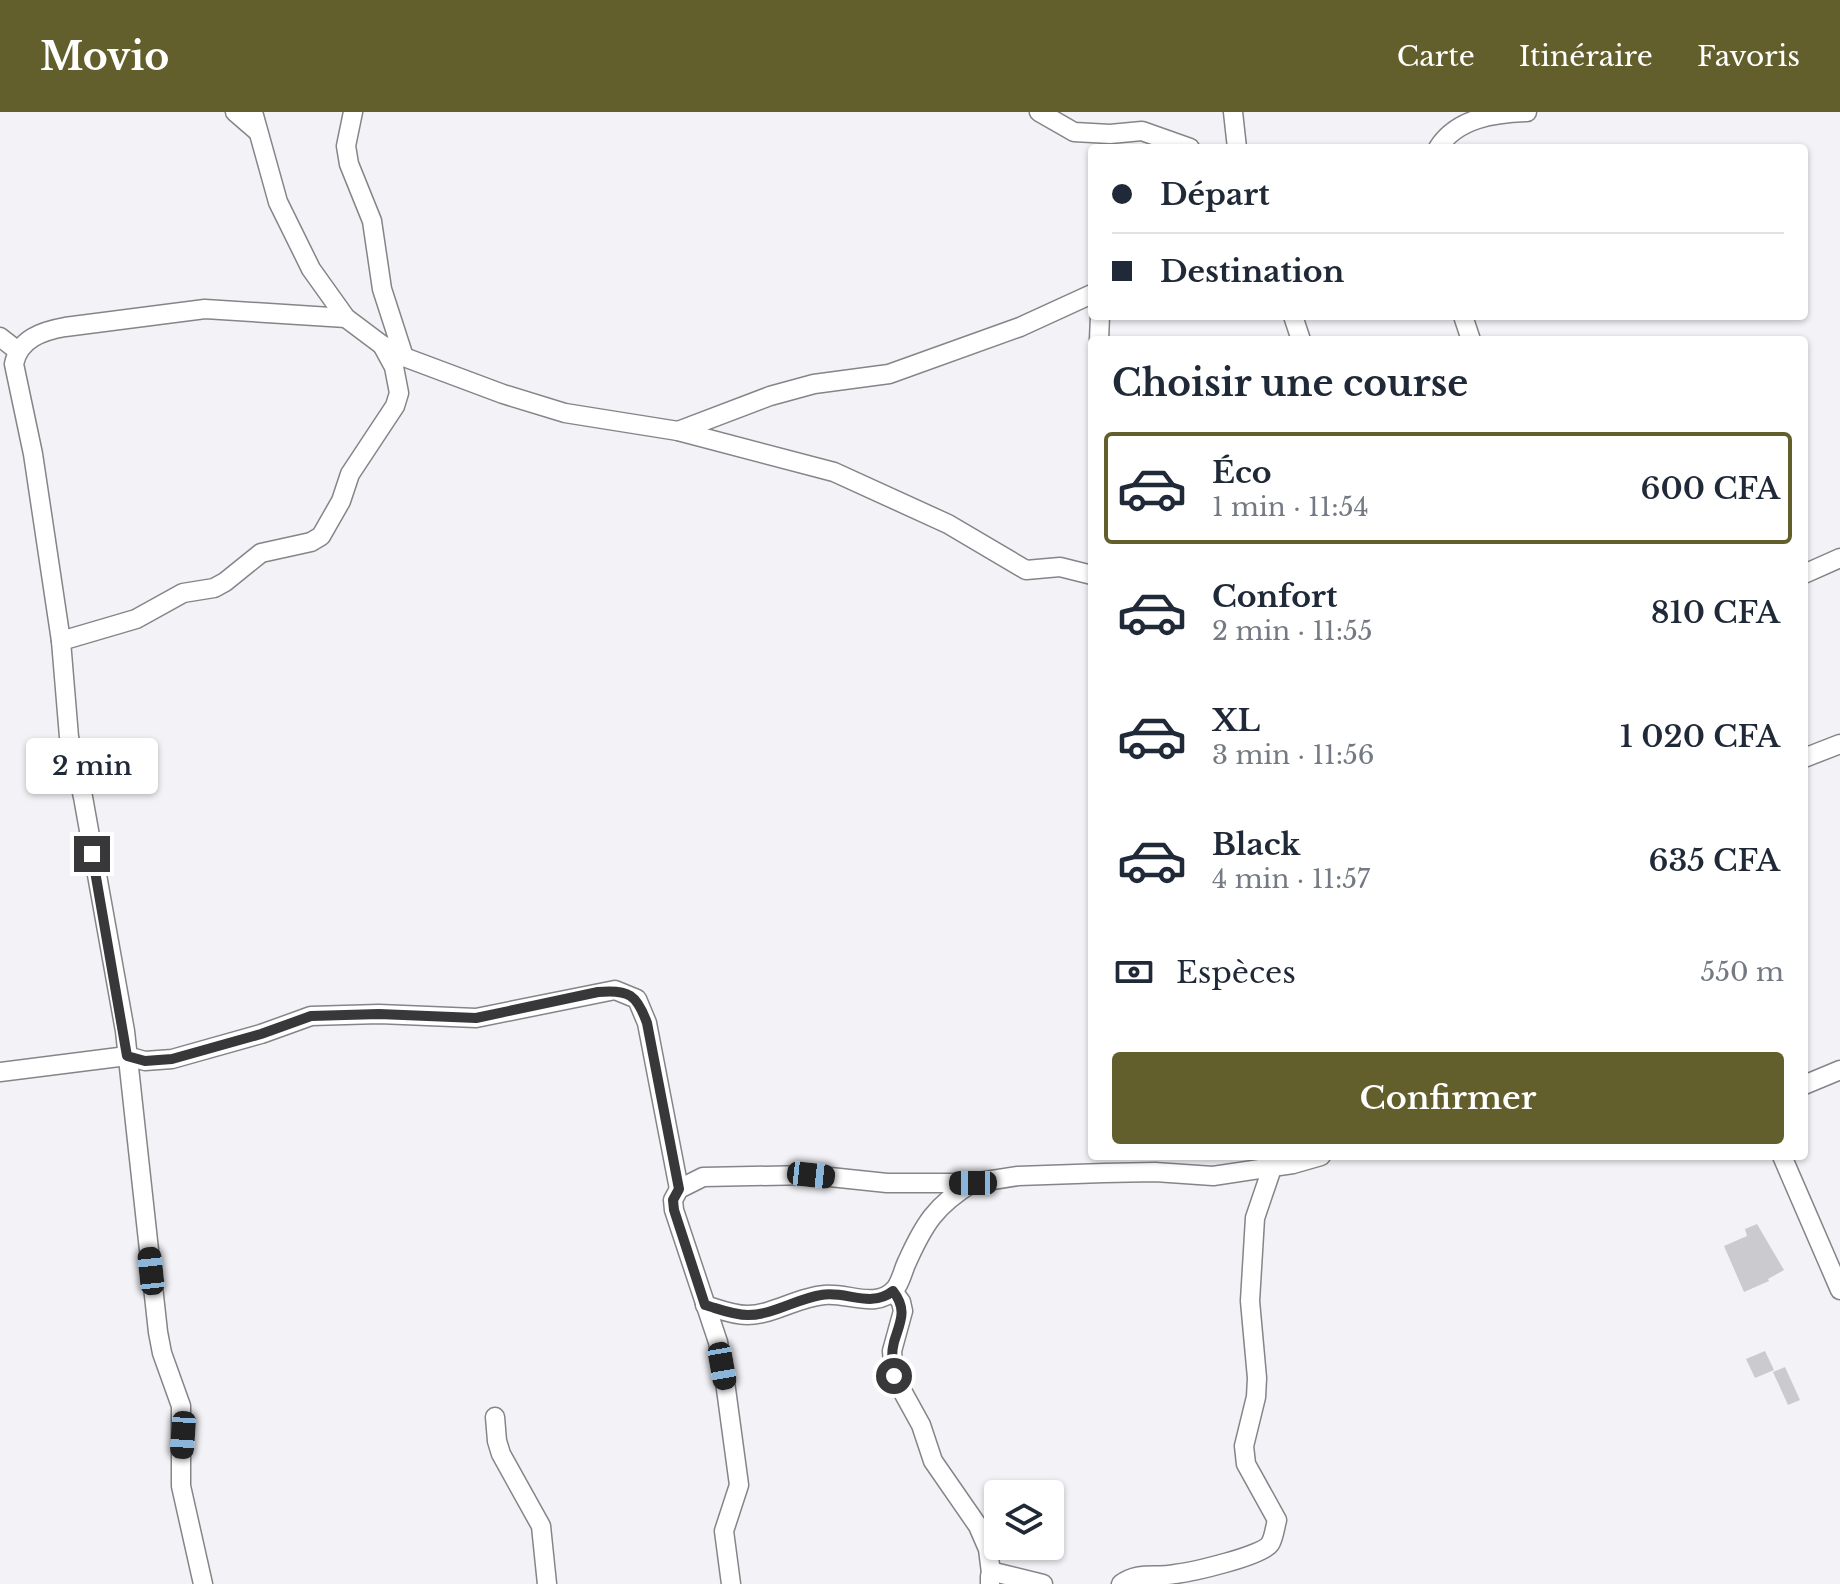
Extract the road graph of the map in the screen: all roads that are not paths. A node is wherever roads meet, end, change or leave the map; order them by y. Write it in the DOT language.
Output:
graph roads {
  1 [pos="235,112"];
  2 [pos="253,112"];
  3 [pos="353,112"];
  4 [pos="1039,112"];
  5 [pos="1233,112"];
  6 [pos="1523,112"];
  7 [pos="257,131"];
  8 [pos="1179,144"];
  9 [pos="1237,144"];
  10 [pos="1441,144"];
  11 [pos="1088,296"];
  12 [pos="346,318"];
  13 [pos="0,337"];
  14 [pos="382,345"];
  15 [pos="18,351"];
  16 [pos="404,357"];
  17 [pos="678,431"];
  18 [pos="1840,558"];
  19 [pos="1808,572"];
  20 [pos="1088,574"];
  21 [pos="61,641"];
  22 [pos="1840,744"];
  23 [pos="1808,756"];
  24 [pos="127,1056"];
  25 [pos="1840,1070"];
  26 [pos="0,1072"];
  27 [pos="1808,1083"];
  28 [pos="1305,1160"];
  29 [pos="1784,1160"];
  30 [pos="1246,1164"];
  31 [pos="1272,1168"];
  32 [pos="973,1183"];
  33 [pos="679,1189"];
  34 [pos="1840,1290"];
  35 [pos="893,1291"];
  36 [pos="705,1305"];
  37 [pos="495,1417"];
  38 [pos="991,1579"];
  39 [pos="203,1584"];
  40 [pos="547,1584"];
  41 [pos="731,1584"];
  42 [pos="1043,1584"];
  43 [pos="1121,1584"];
  1 -- 7 [label="street"];
  2 -- 7 [label="street"];
  3 -- 16 [label="street"];
  4 -- 8 [label="street"];
  5 -- 9 [label="street"];
  6 -- 10 [label="street"];
  7 -- 12 [label="street"];
  11 -- 17 [label="street"];
  12 -- 14 [label="street"];
  12 -- 15 [label="street"];
  13 -- 15 [label="street"];
  14 -- 16 [label="street"];
  14 -- 21 [label="street"];
  15 -- 21 [label="street"];
  16 -- 17 [label="street"];
  17 -- 20 [label="street"];
  18 -- 19 [label="street"];
  21 -- 24 [label="street"];
  22 -- 23 [label="street"];
  24 -- 26 [label="street"];
  24 -- 33 [label="street"];
  24 -- 39 [label="street"];
  25 -- 27 [label="street"];
  28 -- 31 [label="street"];
  29 -- 34 [label="street"];
  30 -- 31 [label="street"];
  30 -- 32 [label="street"];
  31 -- 43 [label="street"];
  32 -- 33 [label="street"];
  32 -- 35 [label="street"];
  33 -- 36 [label="street"];
  35 -- 36 [label="street"];
  35 -- 38 [label="street"];
  36 -- 41 [label="street"];
  37 -- 40 [label="street"];
  38 -- 42 [label="street"];
}
